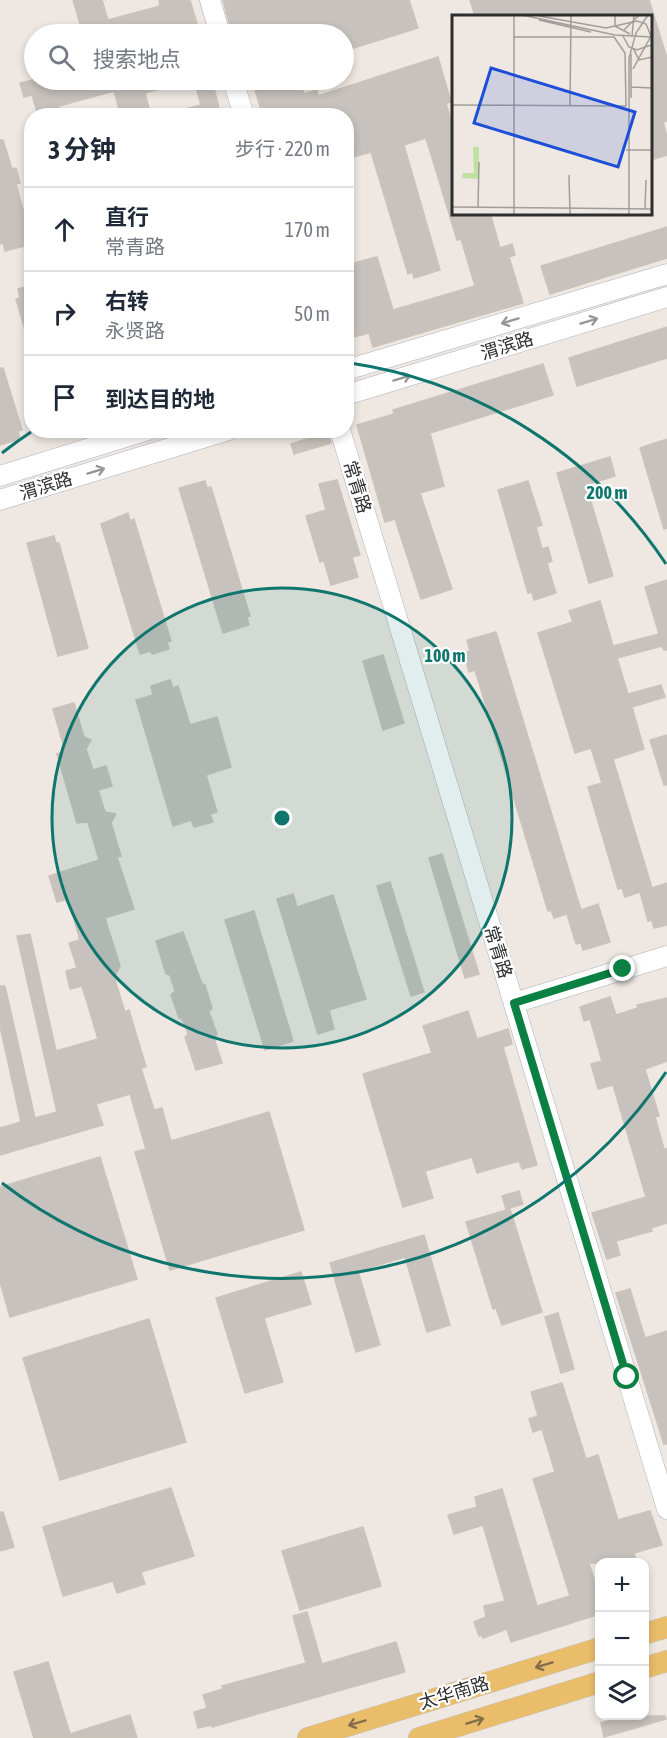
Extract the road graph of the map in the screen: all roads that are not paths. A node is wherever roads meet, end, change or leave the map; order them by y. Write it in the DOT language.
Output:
graph roads {
  1 [pos="210,0"];
  2 [pos="217,24"];
  3 [pos="236,90"];
  4 [pos="242,108"];
  5 [pos="667,274"];
  6 [pos="667,297"];
  7 [pos="354,368"];
  8 [pos="354,393"];
  9 [pos="122,438"];
  10 [pos="203,438"];
  11 [pos="342,438"];
  12 [pos="0,476"];
  13 [pos="0,500"];
  14 [pos="667,956"];
  15 [pos="514,1003"];
  16 [pos="667,1509"];
  17 [pos="667,1627"];
  18 [pos="649,1633"];
  19 [pos="595,1650"];
  20 [pos="667,1661"];
  21 [pos="649,1667"];
  22 [pos="595,1684"];
  23 [pos="308,1738"];
  24 [pos="419,1738"];
  1 -- 2 [label="street"];
  3 -- 4 [label="street"];
  5 -- 7 [label="street, 渭滨路, one-way"];
  8 -- 6 [label="street, 渭滨路, one-way"];
  9 -- 12 [label="street, 渭滨路"];
  13 -- 10 [label="street, 渭滨路, one-way"];
  11 -- 15 [label="street, 常青路"];
  14 -- 15 [label="street"];
  15 -- 16 [label="street, 常青路"];
  17 -- 18 [label="main road"];
  19 -- 23 [label="main road, 太华南路, one-way"];
  20 -- 21 [label="main road"];
  24 -- 22 [label="main road, 太华南路, one-way"];
}
